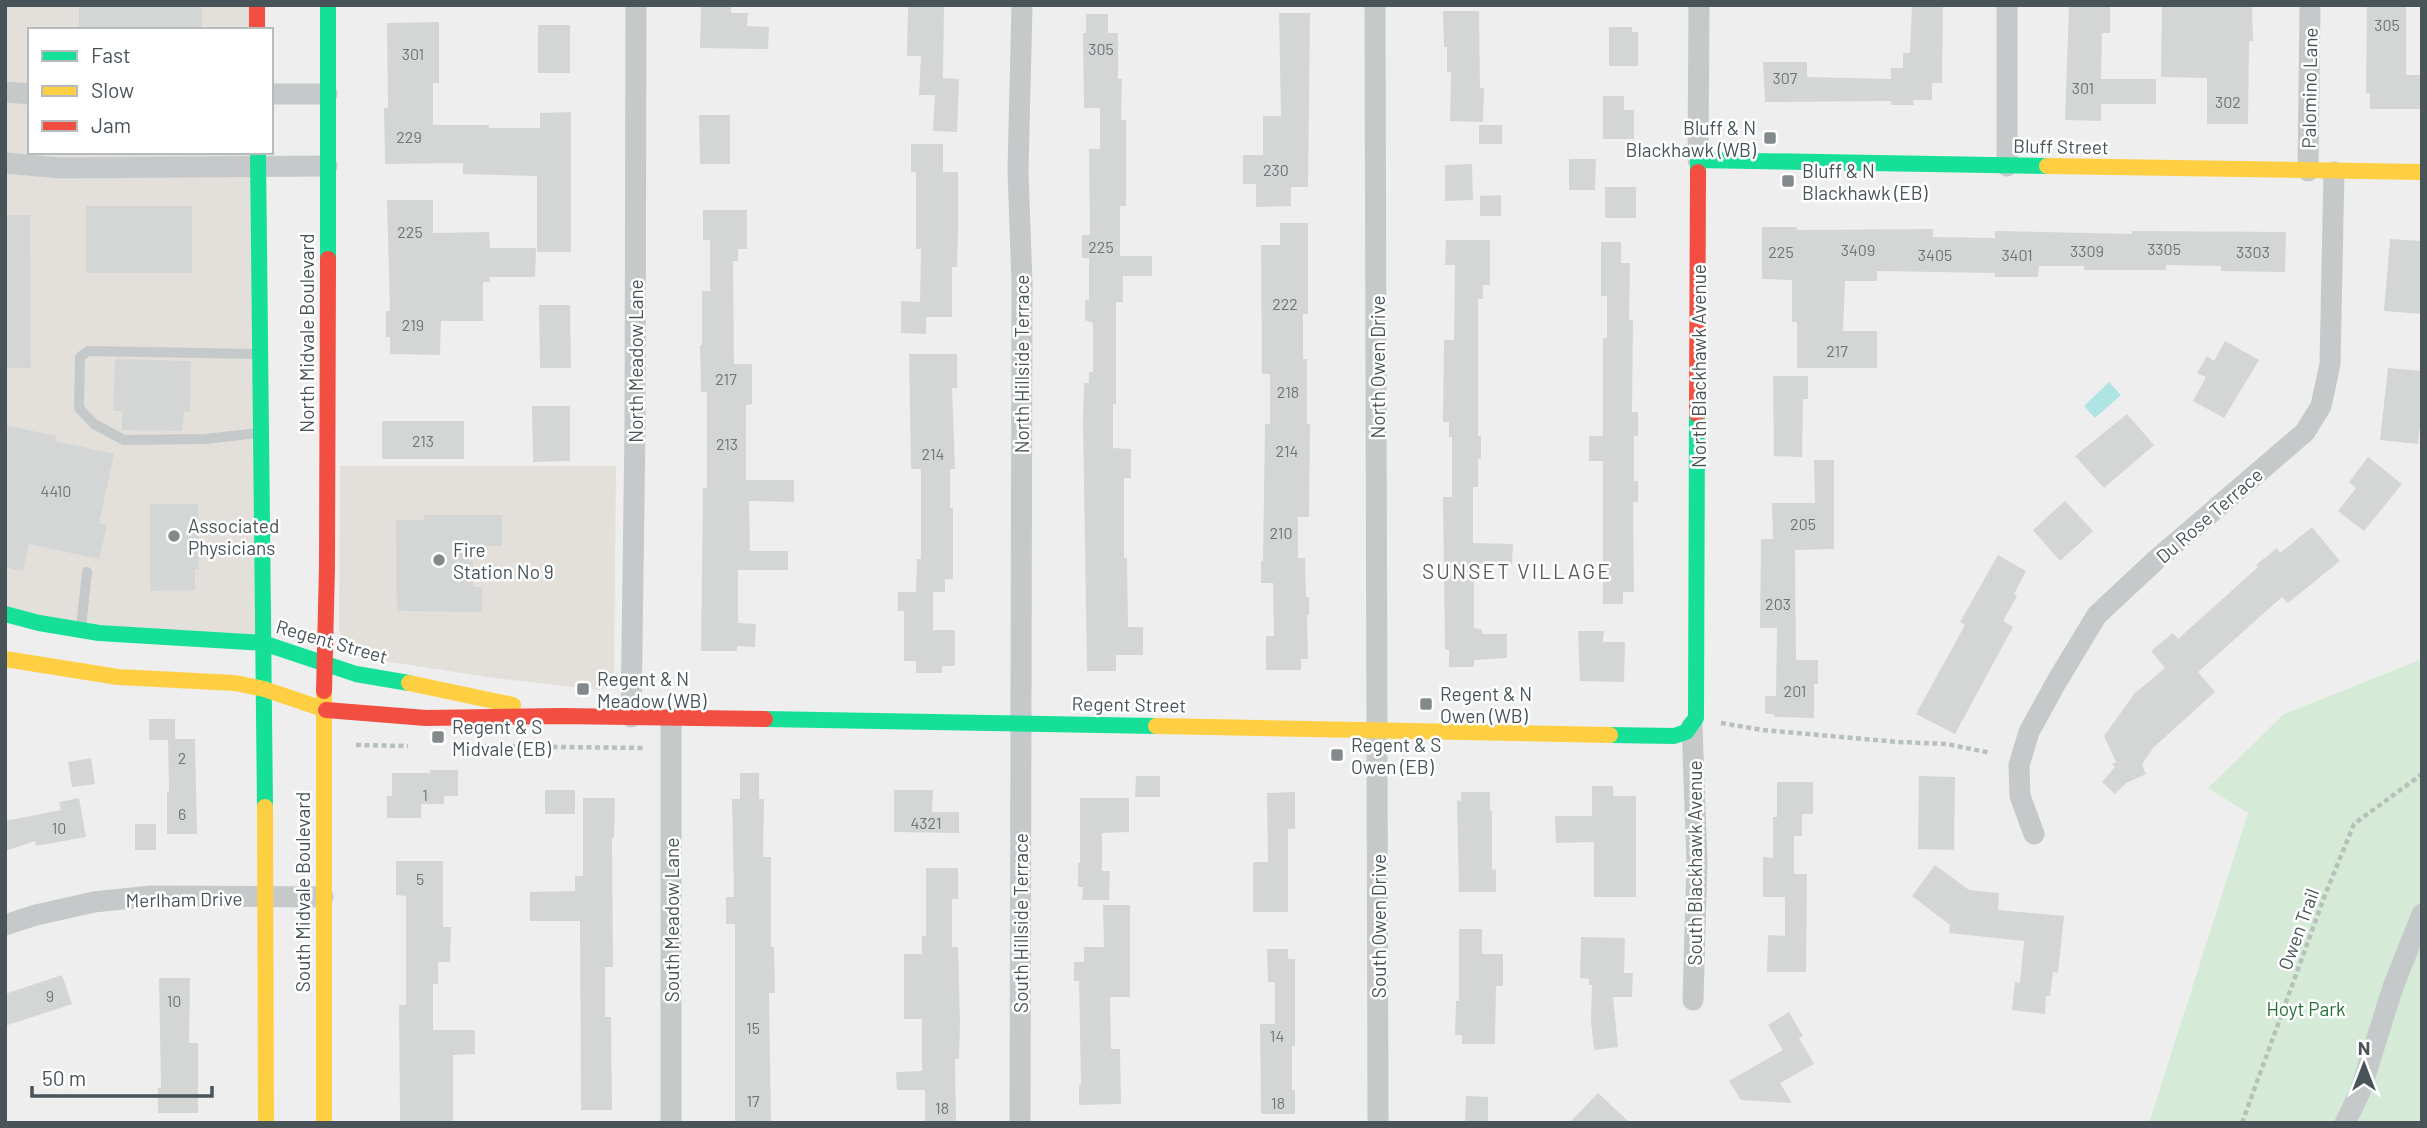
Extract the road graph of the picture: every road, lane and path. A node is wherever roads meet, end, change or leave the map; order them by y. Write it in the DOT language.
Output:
graph roads {
  1 [pos="257,5"];
  2 [pos="328,5"];
  3 [pos="636,5"];
  4 [pos="1022,5"];
  5 [pos="1375,5"];
  6 [pos="1699,5"];
  7 [pos="2007,5"];
  8 [pos="2310,5"];
  9 [pos="257,28"];
  10 [pos="5,92"];
  11 [pos="28,94"];
  12 [pos="273,94"];
  13 [pos="327,94"];
  14 [pos="258,159"];
  15 [pos="1698,160"];
  16 [pos="5,163"];
  17 [pos="327,166"];
  18 [pos="2007,166"];
  19 [pos="2308,171"];
  20 [pos="2334,172"];
  21 [pos="2422,172"];
  22 [pos="260,354"];
  23 [pos="261,433"];
  24 [pos="207,547"];
  25 [pos="232,547"];
  26 [pos="87,572"];
  27 [pos="5,614"];
  28 [pos="80,629"];
  29 [pos="263,643"];
  30 [pos="5,659"];
  31 [pos="325,661"];
  32 [pos="264,689"];
  33 [pos="323,710"];
  34 [pos="561,716"];
  35 [pos="631,717"];
  36 [pos="671,718"];
  37 [pos="1694,722"];
  38 [pos="1020,724"];
  39 [pos="1378,729"];
  40 [pos="356,745"];
  41 [pos="411,746"];
  42 [pos="467,746"];
  43 [pos="646,748"];
  44 [pos="1991,753"];
  45 [pos="2422,774"];
  46 [pos="2034,834"];
  47 [pos="266,897"];
  48 [pos="323,897"];
  49 [pos="2422,914"];
  50 [pos="5,925"];
  51 [pos="1693,1000"];
  52 [pos="267,1123"];
  53 [pos="324,1123"];
  54 [pos="671,1123"];
  55 [pos="1020,1123"];
  56 [pos="1378,1123"];
  57 [pos="2242,1123"];
  58 [pos="2346,1123"];
  1 -- 9 [label="street"];
  2 -- 13 [label="street, North Midvale Boulevard"];
  3 -- 35 [label="street, North Meadow Lane"];
  4 -- 38 [label="street, North Hillside Terrace"];
  5 -- 39 [label="street, North Owen Drive"];
  6 -- 15 [label="street, North Blackhawk Avenue"];
  7 -- 18 [label="street"];
  8 -- 19 [label="street, Palomino Lane"];
  10 -- 11 [label="street"];
  12 -- 13 [label="street"];
  13 -- 17 [label="street, North Midvale Boulevard"];
  14 -- 16 [label="street"];
  14 -- 17 [label="street"];
  14 -- 22 [label="street"];
  15 -- 18 [label="street, Bluff Street"];
  15 -- 37 [label="street, North Blackhawk Avenue"];
  17 -- 31 [label="street, North Midvale Boulevard"];
  18 -- 19 [label="street, Bluff Street"];
  19 -- 20 [label="street, Bluff Street"];
  20 -- 21 [label="street, Bluff Street"];
  20 -- 46 [label="street, Du Rose Terrace"];
  22 -- 23 [label="street"];
  22 -- 23 [label="lane"];
  23 -- 29 [label="street"];
  24 -- 25 [label="path"];
  26 -- 28 [label="lane"];
  27 -- 28 [label="street, Regent Street"];
  28 -- 29 [label="street, Regent Street"];
  29 -- 31 [label="street, Regent Street"];
  29 -- 32 [label="street"];
  30 -- 32 [label="street, Regent Street"];
  31 -- 33 [label="street, South Midvale Boulevard"];
  31 -- 34 [label="street, Regent Street"];
  32 -- 33 [label="street, Regent Street"];
  32 -- 47 [label="street, South Midvale Boulevard"];
  33 -- 34 [label="street, Regent Street"];
  33 -- 48 [label="street, South Midvale Boulevard"];
  34 -- 35 [label="street, Regent Street"];
  35 -- 36 [label="street, Regent Street"];
  36 -- 38 [label="street, Regent Street"];
  36 -- 54 [label="street, South Meadow Lane"];
  37 -- 39 [label="street, Regent Street"];
  37 -- 44 [label="path"];
  37 -- 51 [label="street, South Blackhawk Avenue"];
  38 -- 39 [label="street, Regent Street"];
  38 -- 55 [label="street, South Hillside Terrace"];
  39 -- 56 [label="street, South Owen Drive"];
  40 -- 41 [label="path"];
  42 -- 43 [label="path"];
  45 -- 57 [label="path, Owen Trail"];
  47 -- 48 [label="street, Merlham Drive"];
  47 -- 50 [label="street, Merlham Drive"];
  47 -- 52 [label="street, South Midvale Boulevard"];
  48 -- 53 [label="street, South Midvale Boulevard"];
  49 -- 58 [label="street"];
}
